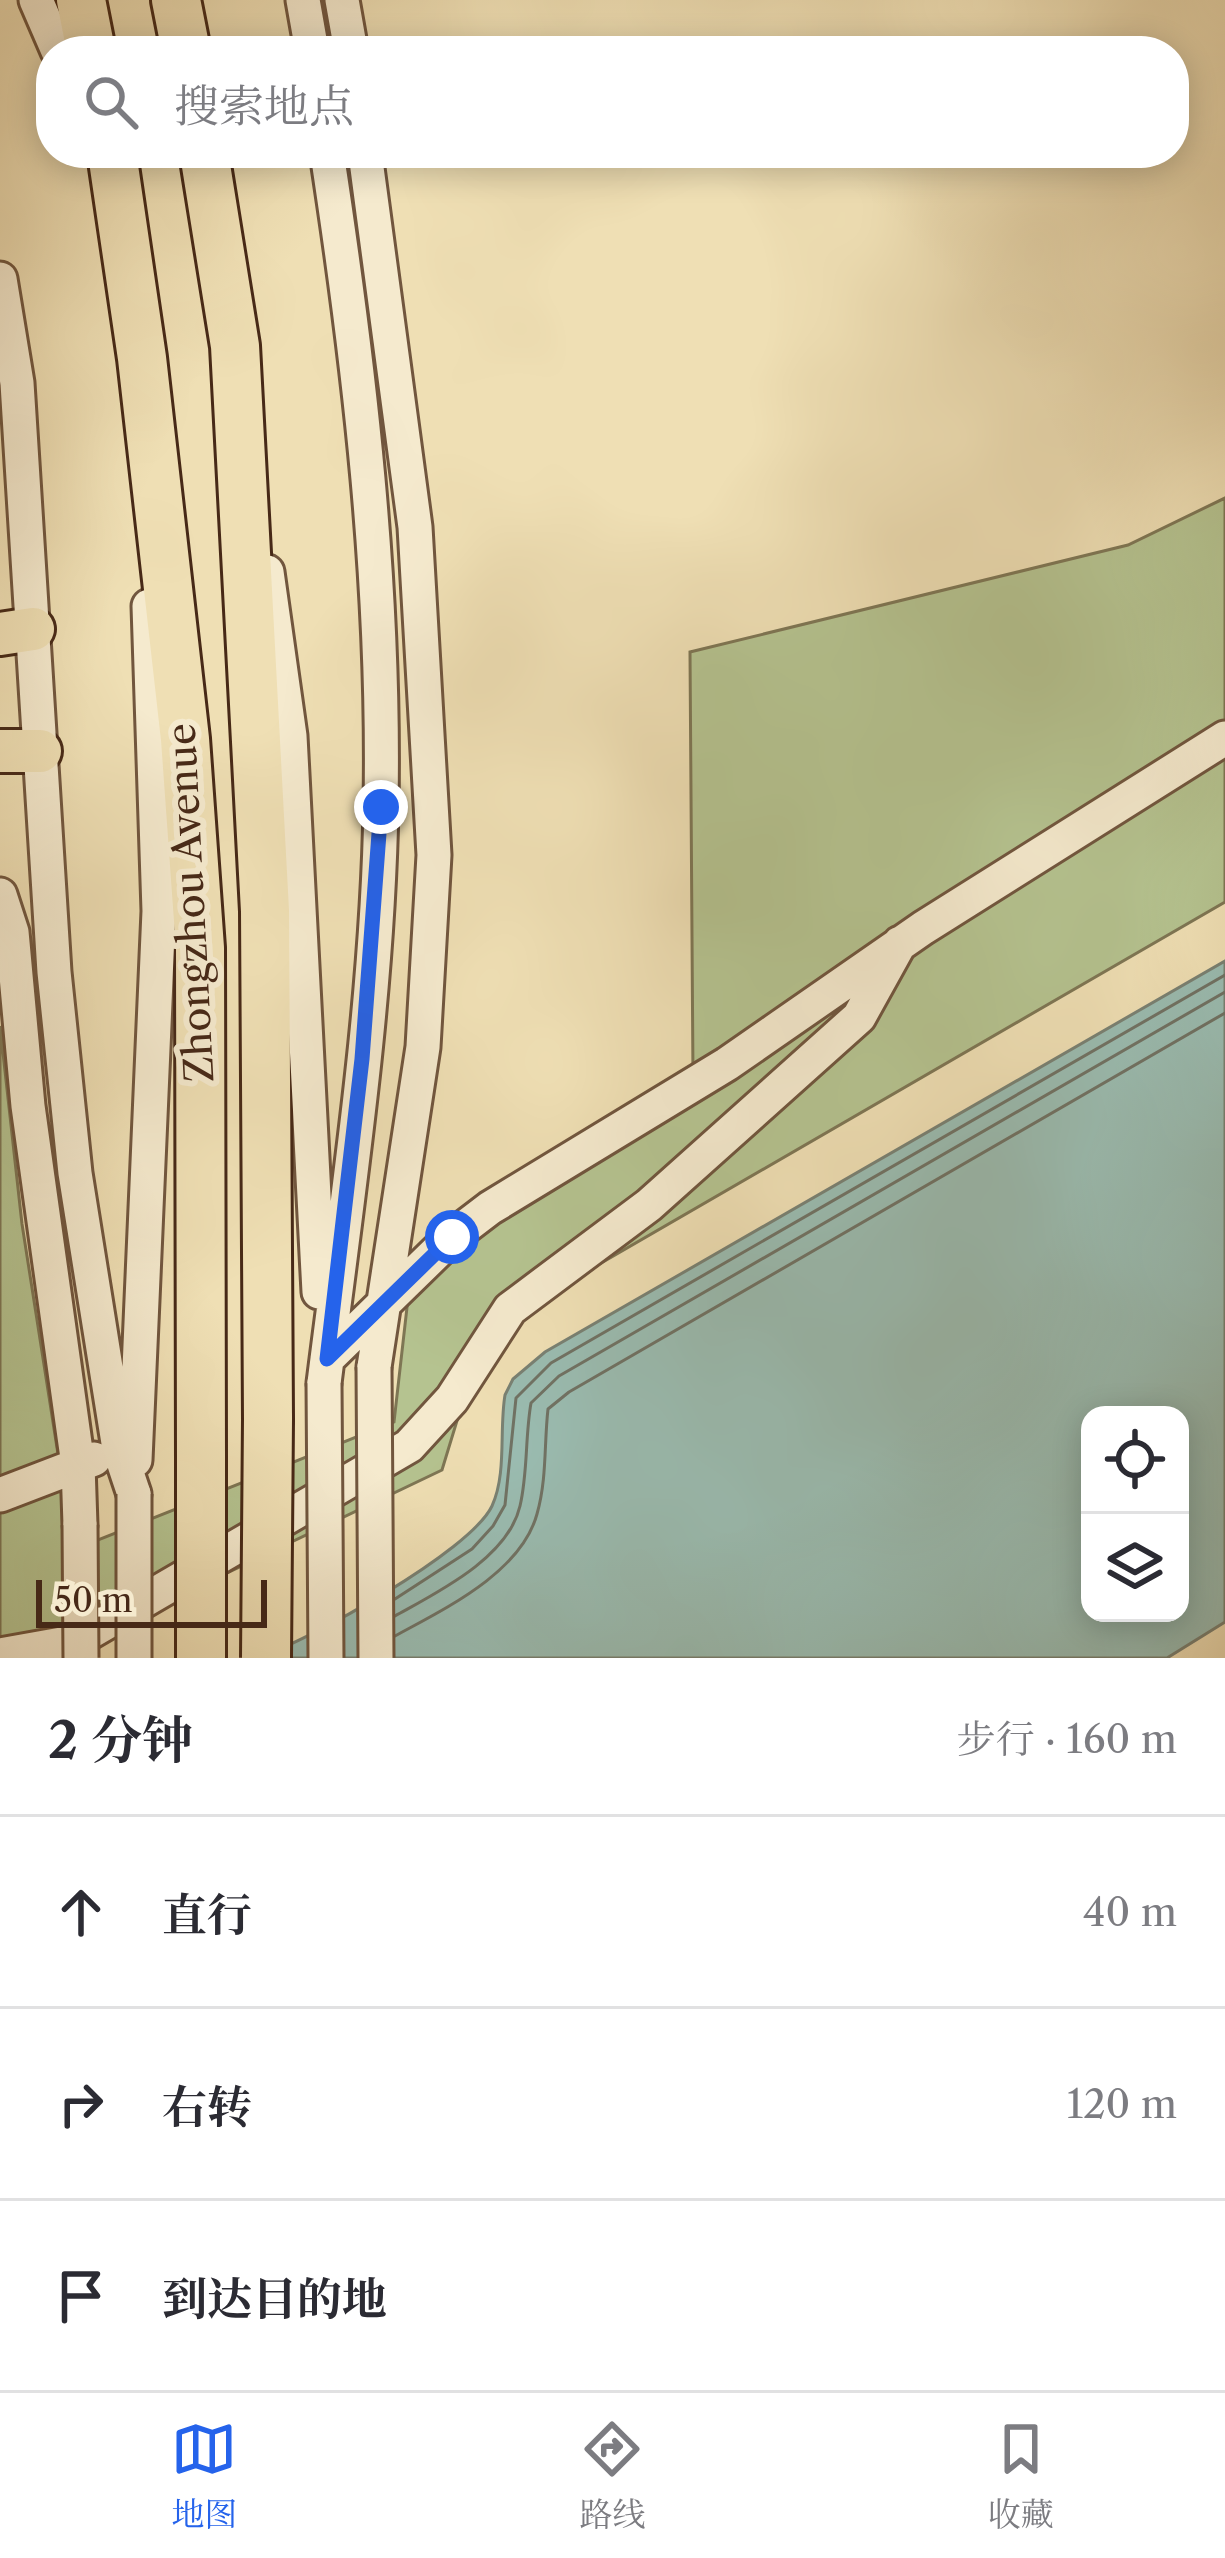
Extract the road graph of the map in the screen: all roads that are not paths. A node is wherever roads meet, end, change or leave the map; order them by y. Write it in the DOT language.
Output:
graph roads {
  1 [pos="36,0"];
  2 [pos="81,0"];
  3 [pos="176,0"];
  4 [pos="304,0"];
  5 [pos="342,0"];
  6 [pos="52,36"];
  7 [pos="88,36"];
  8 [pos="182,36"];
  9 [pos="310,36"];
  10 [pos="349,36"];
  11 [pos="112,168"];
  12 [pos="206,168"];
  13 [pos="329,168"];
  14 [pos="367,168"];
  15 [pos="0,279"];
  16 [pos="235,346"];
  17 [pos="142,358"];
  18 [pos="16,631"];
  19 [pos="1225,738"];
  20 [pos="20,752"];
  21 [pos="0,895"];
  22 [pos="900,943"];
  23 [pos="384,1300"];
  24 [pos="326,1371"];
  25 [pos="119,1449"];
  26 [pos="79,1465"];
  27 [pos="134,1494"];
  28 [pos="0,1495"];
  29 [pos="0,1655"];
  30 [pos="81,1658"];
  31 [pos="134,1658"];
  32 [pos="201,1658"];
  33 [pos="266,1658"];
  34 [pos="326,1658"];
  35 [pos="376,1658"];
  1 -- 6 [label="street"];
  2 -- 7 [label="highway"];
  3 -- 8 [label="highway"];
  4 -- 9 [label="street"];
  5 -- 10 [label="street"];
  11 -- 17 [label="highway, Zhongzhou Avenue"];
  12 -- 16 [label="highway, Zhongzhou Avenue"];
  13 -- 24 [label="street"];
  14 -- 23 [label="street"];
  15 -- 18 [label="street"];
  16 -- 24 [label="street"];
  16 -- 33 [label="highway, Zhongzhou Avenue, bridge"];
  17 -- 27 [label="street"];
  17 -- 32 [label="highway, Zhongzhou Avenue, bridge"];
  18 -- 20 [label="street"];
  19 -- 22 [label="street"];
  20 -- 25 [label="street"];
  21 -- 26 [label="street"];
  22 -- 23 [label="street"];
  22 -- 29 [label="street"];
  23 -- 24 [label="street"];
  23 -- 35 [label="street, bridge"];
  24 -- 34 [label="street, bridge"];
  25 -- 26 [label="street"];
  25 -- 27 [label="street"];
  26 -- 28 [label="street"];
  26 -- 30 [label="street, bridge"];
  27 -- 31 [label="street, bridge"];
}
